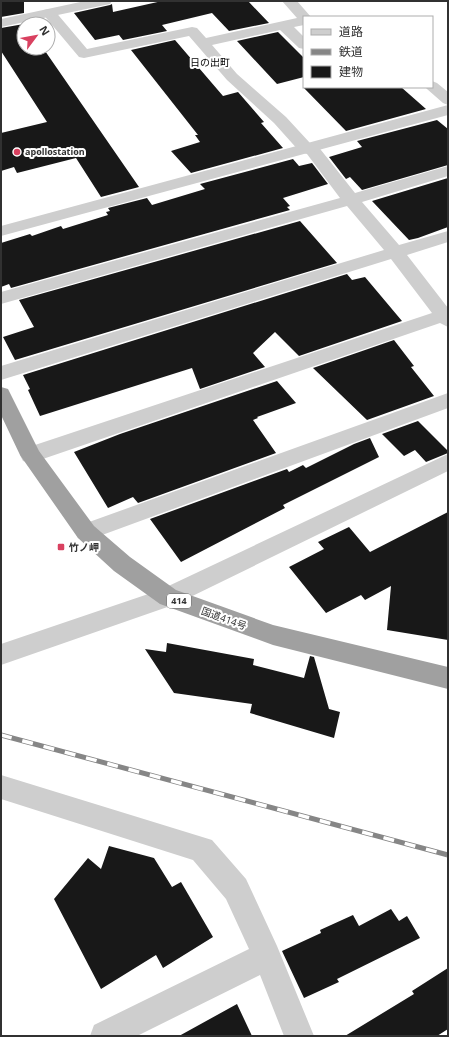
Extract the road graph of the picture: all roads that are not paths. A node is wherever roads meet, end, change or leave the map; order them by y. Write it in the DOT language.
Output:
graph roads {
  1 [pos="105,1"];
  2 [pos="289,1"];
  3 [pos="49,13"];
  4 [pos="303,16"];
  5 [pos="303,21"];
  6 [pos="1,23"];
  7 [pos="284,26"];
  8 [pos="204,43"];
  9 [pos="303,44"];
  10 [pos="433,87"];
  11 [pos="448,100"];
  12 [pos="448,110"];
  13 [pos="308,149"];
  14 [pos="448,172"];
  15 [pos="351,200"];
  16 [pos="1,231"];
  17 [pos="448,236"];
  18 [pos="396,253"];
  19 [pos="1,298"];
  20 [pos="446,317"];
  21 [pos="1,373"];
  22 [pos="1,394"];
  23 [pos="448,400"];
  24 [pos="30,455"];
  25 [pos="448,462"];
  26 [pos="86,532"];
  27 [pos="168,597"];
  28 [pos="7,649"];
  29 [pos="448,678"];
  30 [pos="1,787"];
  31 [pos="267,956"];
  32 [pos="105,1036"];
  33 [pos="299,1036"];
  1 -- 3 [label="street"];
  2 -- 4 [label="street"];
  3 -- 6 [label="street"];
  3 -- 8 [label="street"];
  5 -- 7 [label="street"];
  7 -- 8 [label="street"];
  7 -- 9 [label="street"];
  8 -- 13 [label="street"];
  10 -- 11 [label="street"];
  12 -- 13 [label="street"];
  13 -- 15 [label="street"];
  13 -- 16 [label="street"];
  14 -- 15 [label="street"];
  15 -- 18 [label="street"];
  15 -- 19 [label="street"];
  17 -- 18 [label="street"];
  18 -- 20 [label="street"];
  18 -- 21 [label="street"];
  20 -- 24 [label="street"];
  22 -- 24 [label="highway, 国道414号 / 414"];
  23 -- 26 [label="street"];
  24 -- 26 [label="highway, 国道414号 / 414"];
  25 -- 27 [label="street"];
  26 -- 27 [label="highway, 国道414号 / 414"];
  27 -- 28 [label="street"];
  27 -- 29 [label="highway, 国道414号 / 414"];
  30 -- 31 [label="street"];
  31 -- 32 [label="street"];
  31 -- 33 [label="street"];
}
